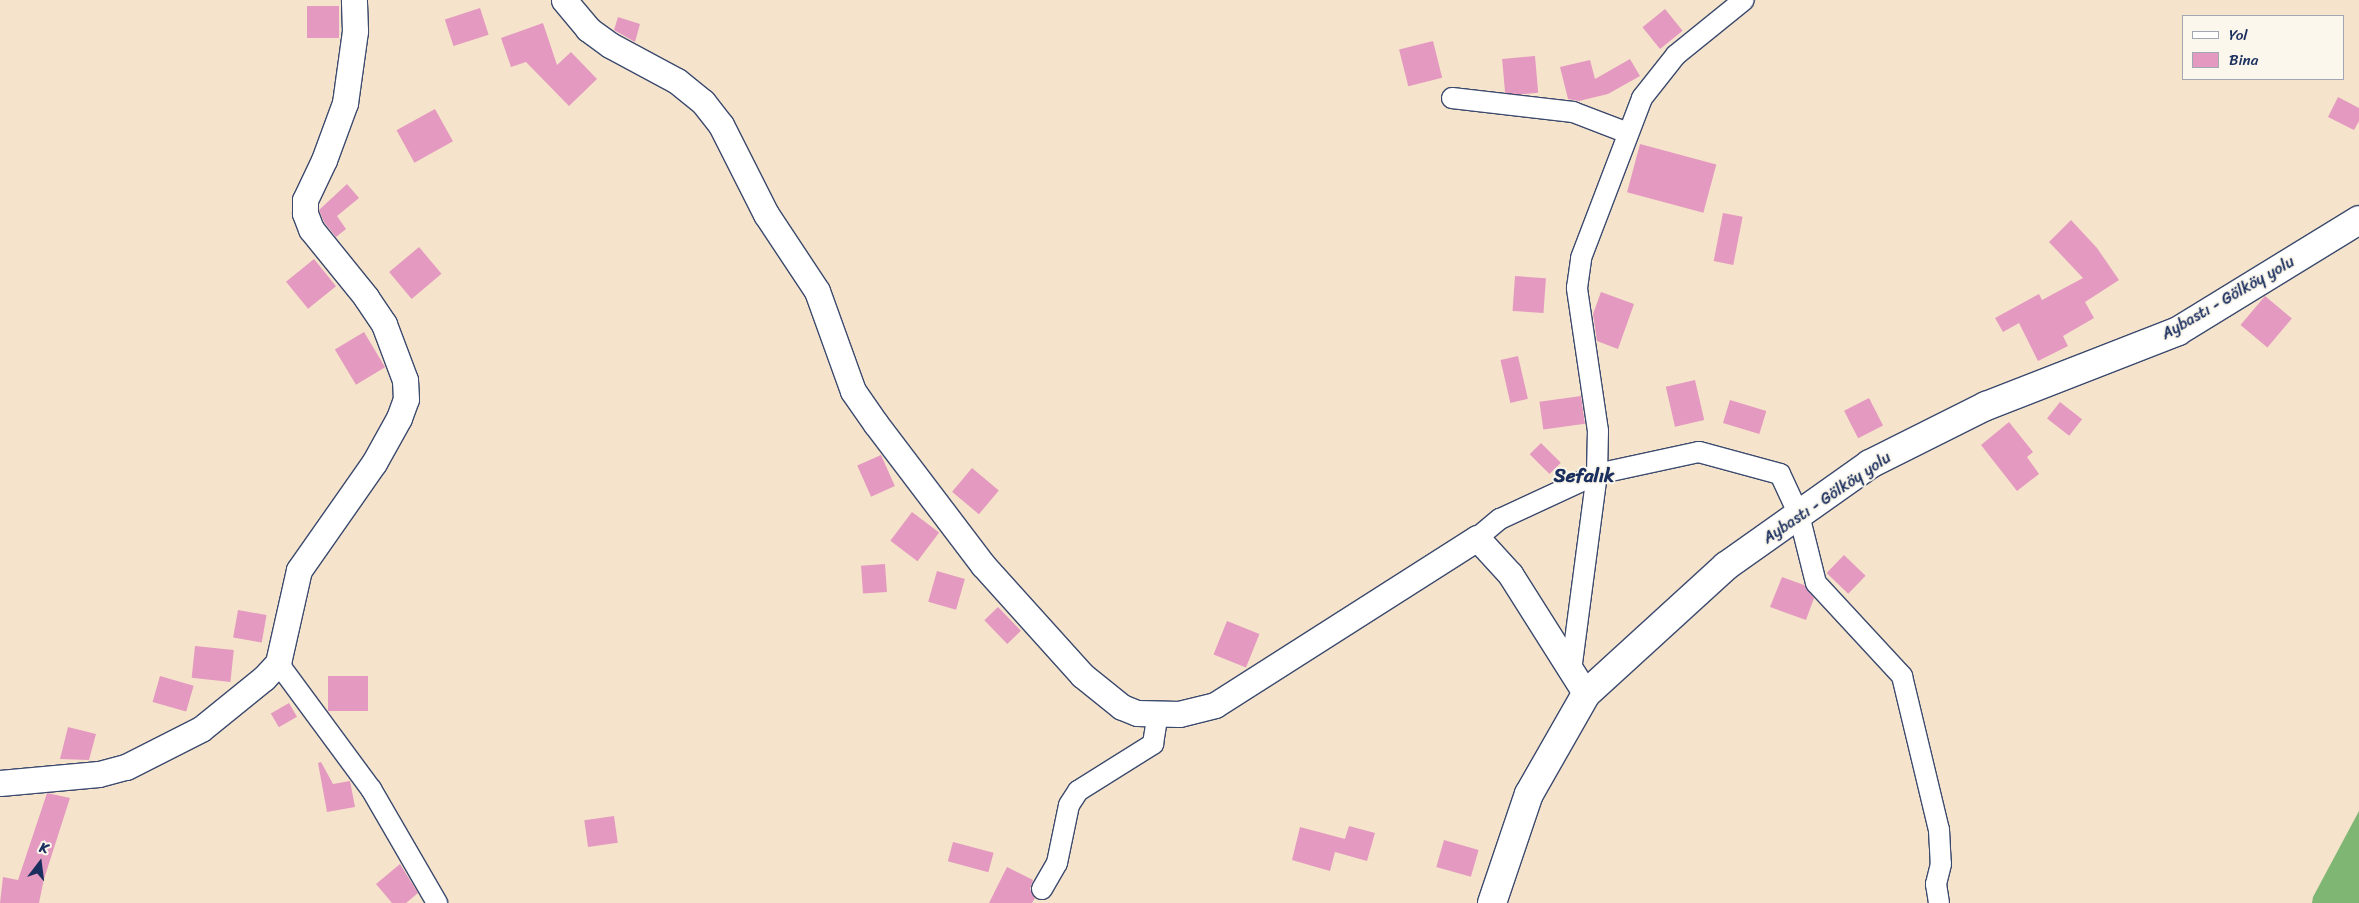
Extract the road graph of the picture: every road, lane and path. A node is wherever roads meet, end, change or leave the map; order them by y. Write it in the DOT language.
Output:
graph roads {
  1 [pos="354,0"];
  2 [pos="564,0"];
  3 [pos="1744,0"];
  4 [pos="1452,98"];
  5 [pos="1628,133"];
  6 [pos="2359,220"];
  7 [pos="1597,474"];
  8 [pos="1799,515"];
  9 [pos="1477,538"];
  10 [pos="278,663"];
  11 [pos="1572,671"];
  12 [pos="1586,694"];
  13 [pos="1158,714"];
  14 [pos="0,783"];
  15 [pos="1042,889"];
  16 [pos="436,903"];
  17 [pos="1492,903"];
  18 [pos="1939,903"];
  1 -- 10 [label="street"];
  2 -- 13 [label="street"];
  3 -- 5 [label="street"];
  4 -- 5 [label="street"];
  5 -- 7 [label="street"];
  6 -- 8 [label="main road, Aybastı - Gölköy yolu"];
  7 -- 8 [label="street"];
  7 -- 9 [label="street"];
  7 -- 11 [label="street"];
  8 -- 12 [label="main road, Aybastı - Gölköy yolu"];
  8 -- 18 [label="street"];
  9 -- 11 [label="street"];
  9 -- 13 [label="street"];
  10 -- 14 [label="street"];
  10 -- 16 [label="street"];
  11 -- 12 [label="street"];
  12 -- 17 [label="main road, Aybastı - Gölköy yolu"];
  13 -- 15 [label="street"];
}
